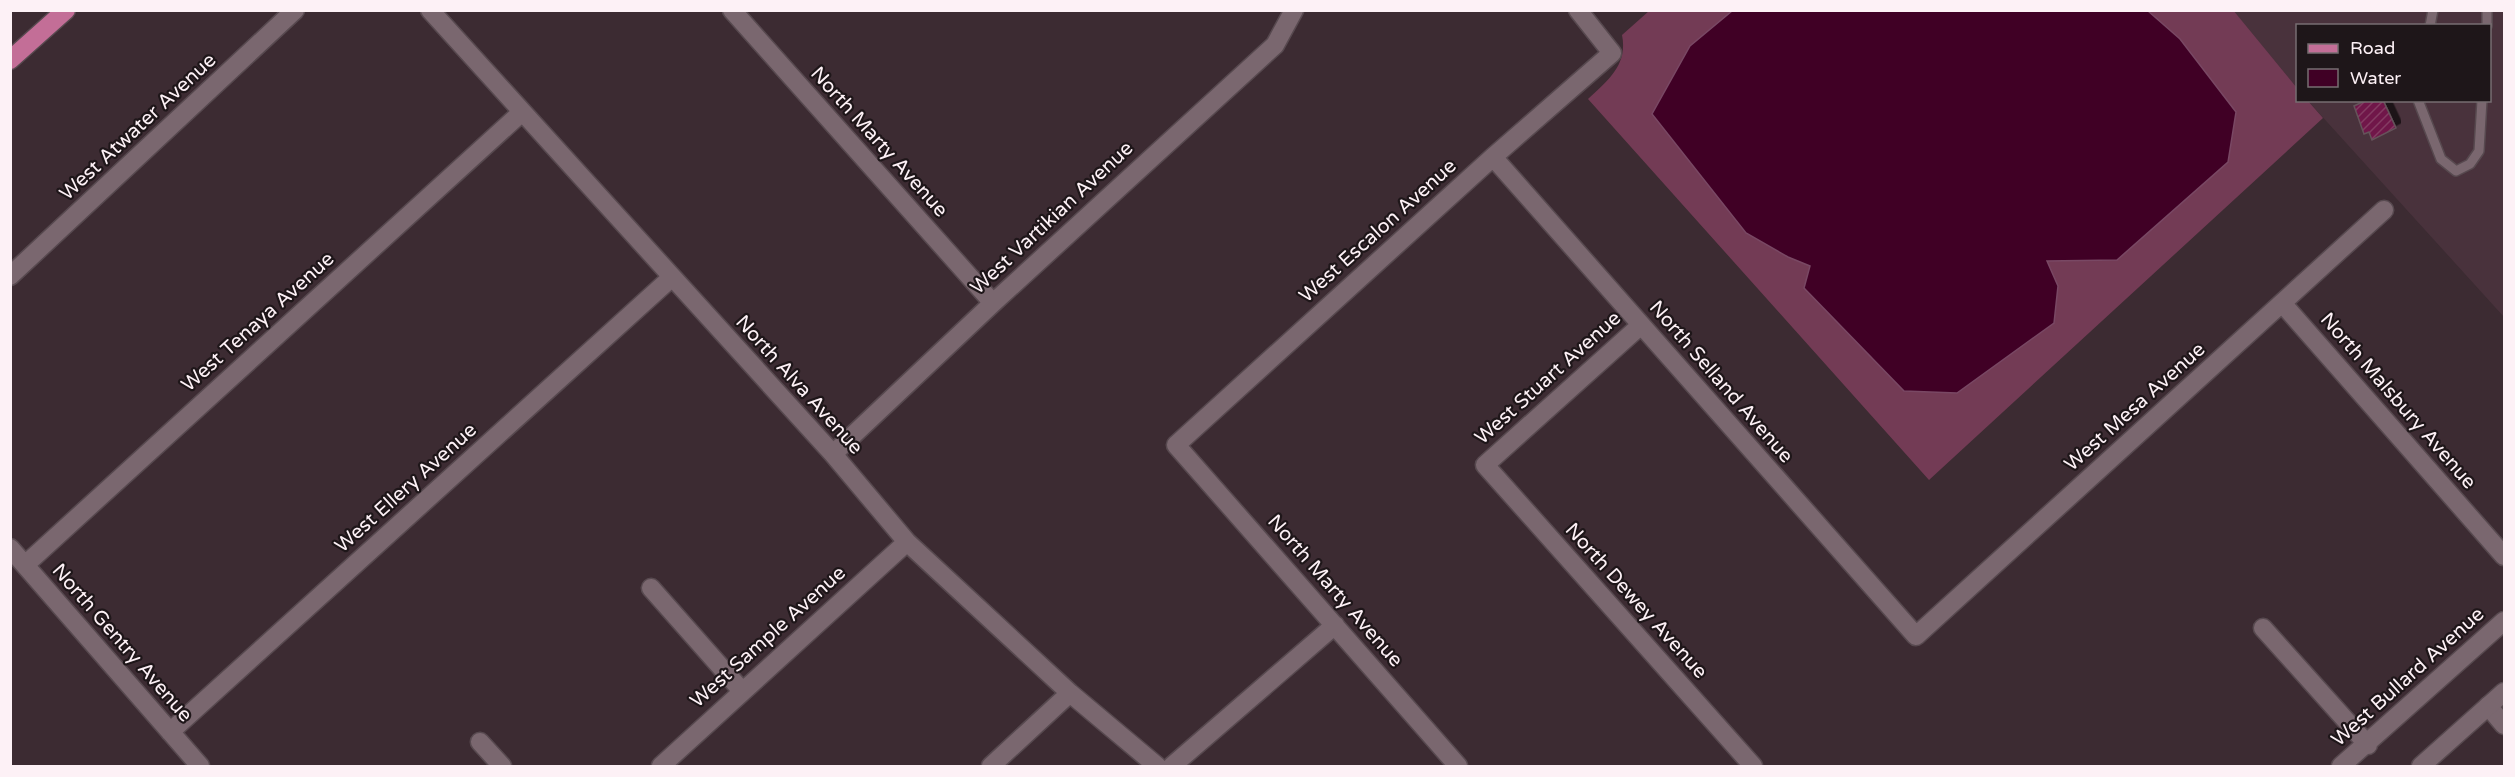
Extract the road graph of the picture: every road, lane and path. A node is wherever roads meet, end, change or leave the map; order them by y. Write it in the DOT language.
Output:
graph roads {
  1 [pos="66,10"];
  2 [pos="295,10"];
  3 [pos="430,10"];
  4 [pos="732,10"];
  5 [pos="1294,10"];
  6 [pos="1578,10"];
  7 [pos="10,60"];
  8 [pos="2419,102"];
  9 [pos="2482,102"];
  10 [pos="522,112"];
  11 [pos="1493,158"];
  12 [pos="2384,210"];
  13 [pos="10,276"];
  14 [pos="671,278"];
  15 [pos="993,303"];
  16 [pos="2282,303"];
  17 [pos="1641,325"];
  18 [pos="1176,445"];
  19 [pos="833,454"];
  20 [pos="1485,465"];
  21 [pos="907,542"];
  22 [pos="10,548"];
  23 [pos="2505,556"];
  24 [pos="25,565"];
  25 [pos="651,588"];
  26 [pos="2505,621"];
  27 [pos="1335,625"];
  28 [pos="2263,628"];
  29 [pos="1916,636"];
  30 [pos="742,691"];
  31 [pos="2505,692"];
  32 [pos="1070,693"];
  33 [pos="2488,706"];
  34 [pos="2505,725"];
  35 [pos="170,732"];
  36 [pos="480,742"];
  37 [pos="2368,745"];
  38 [pos="200,766"];
  39 [pos="502,766"];
  40 [pos="661,766"];
  41 [pos="990,766"];
  42 [pos="1157,766"];
  43 [pos="1172,766"];
  44 [pos="1458,766"];
  45 [pos="1753,766"];
  46 [pos="2341,766"];
  47 [pos="2421,766"];
  1 -- 7 [label="main road"];
  2 -- 13 [label="street, West Atwater Avenue"];
  3 -- 10 [label="street, North Alva Avenue"];
  4 -- 15 [label="street, North Marty Avenue"];
  5 -- 15 [label="street, West Vartikian Avenue"];
  6 -- 11 [label="street, West Escalon Avenue"];
  8 -- 9 [label="lane"];
  10 -- 14 [label="street, North Alva Avenue"];
  10 -- 24 [label="street, West Tenaya Avenue"];
  11 -- 17 [label="street, North Selland Avenue"];
  11 -- 18 [label="street, West Escalon Avenue"];
  12 -- 16 [label="street, West Mesa Avenue"];
  14 -- 19 [label="street, North Alva Avenue"];
  14 -- 35 [label="street, West Ellery Avenue"];
  15 -- 19 [label="street, West Vartikian Avenue"];
  16 -- 23 [label="street, North Malsbury Avenue"];
  16 -- 29 [label="street, West Mesa Avenue"];
  17 -- 20 [label="street, West Stuart Avenue"];
  17 -- 29 [label="street, North Selland Avenue"];
  18 -- 27 [label="street, North Marty Avenue"];
  19 -- 21 [label="street, North Alva Avenue"];
  20 -- 45 [label="street, North Dewey Avenue"];
  21 -- 30 [label="street, West Sample Avenue"];
  21 -- 32 [label="street, North Alva Avenue"];
  22 -- 24 [label="street, North Gentry Avenue"];
  24 -- 35 [label="street, North Gentry Avenue"];
  25 -- 30 [label="street"];
  26 -- 37 [label="street, West Bullard Avenue"];
  27 -- 43 [label="street"];
  27 -- 44 [label="street, North Marty Avenue"];
  28 -- 37 [label="street"];
  30 -- 40 [label="street, West Sample Avenue"];
  31 -- 33 [label="street"];
  32 -- 41 [label="street"];
  32 -- 42 [label="street, North Alva Avenue"];
  33 -- 34 [label="street"];
  33 -- 47 [label="street"];
  35 -- 38 [label="street, North Gentry Avenue"];
  36 -- 39 [label="street"];
  37 -- 46 [label="street, West Bullard Avenue"];
}
